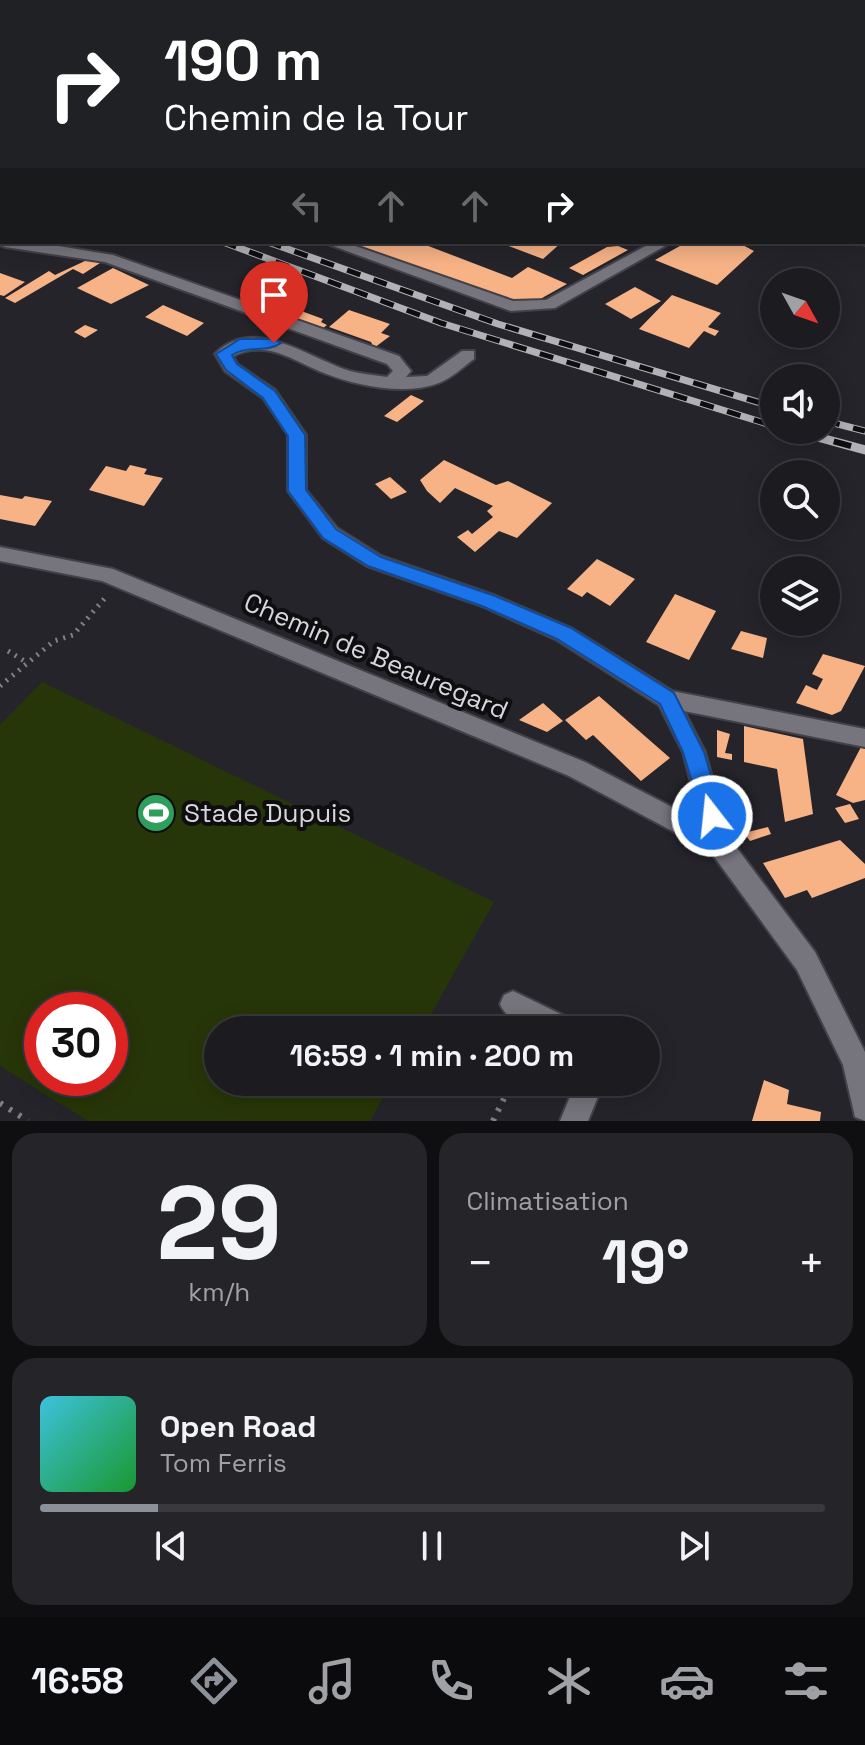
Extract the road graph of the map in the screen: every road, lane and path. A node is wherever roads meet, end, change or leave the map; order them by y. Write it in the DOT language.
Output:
graph roads {
  1 [pos="15,244"];
  2 [pos="336,244"];
  3 [pos="660,244"];
  4 [pos="468,355"];
  5 [pos="392,382"];
  6 [pos="0,554"];
  7 [pos="120,580"];
  8 [pos="8,651"];
  9 [pos="26,662"];
  10 [pos="0,686"];
  11 [pos="667,699"];
  12 [pos="865,738"];
  13 [pos="719,843"];
  14 [pos="513,1004"];
  15 [pos="537,1016"];
  16 [pos="505,1096"];
  17 [pos="584,1096"];
  18 [pos="0,1103"];
  19 [pos="865,1107"];
  20 [pos="28,1121"];
  21 [pos="493,1121"];
  22 [pos="574,1121"];
  1 -- 5 [label="street"];
  2 -- 3 [label="street"];
  4 -- 5 [label="street"];
  5 -- 11 [label="street"];
  6 -- 7 [label="street, Chemin de Beauregard"];
  7 -- 9 [label="path"];
  7 -- 13 [label="street, Chemin de Beauregard"];
  8 -- 9 [label="path"];
  9 -- 10 [label="path"];
  11 -- 12 [label="street"];
  11 -- 13 [label="street"];
  13 -- 19 [label="street"];
  14 -- 15 [label="street"];
  16 -- 21 [label="path"];
  17 -- 22 [label="street"];
  18 -- 20 [label="path"];
}
